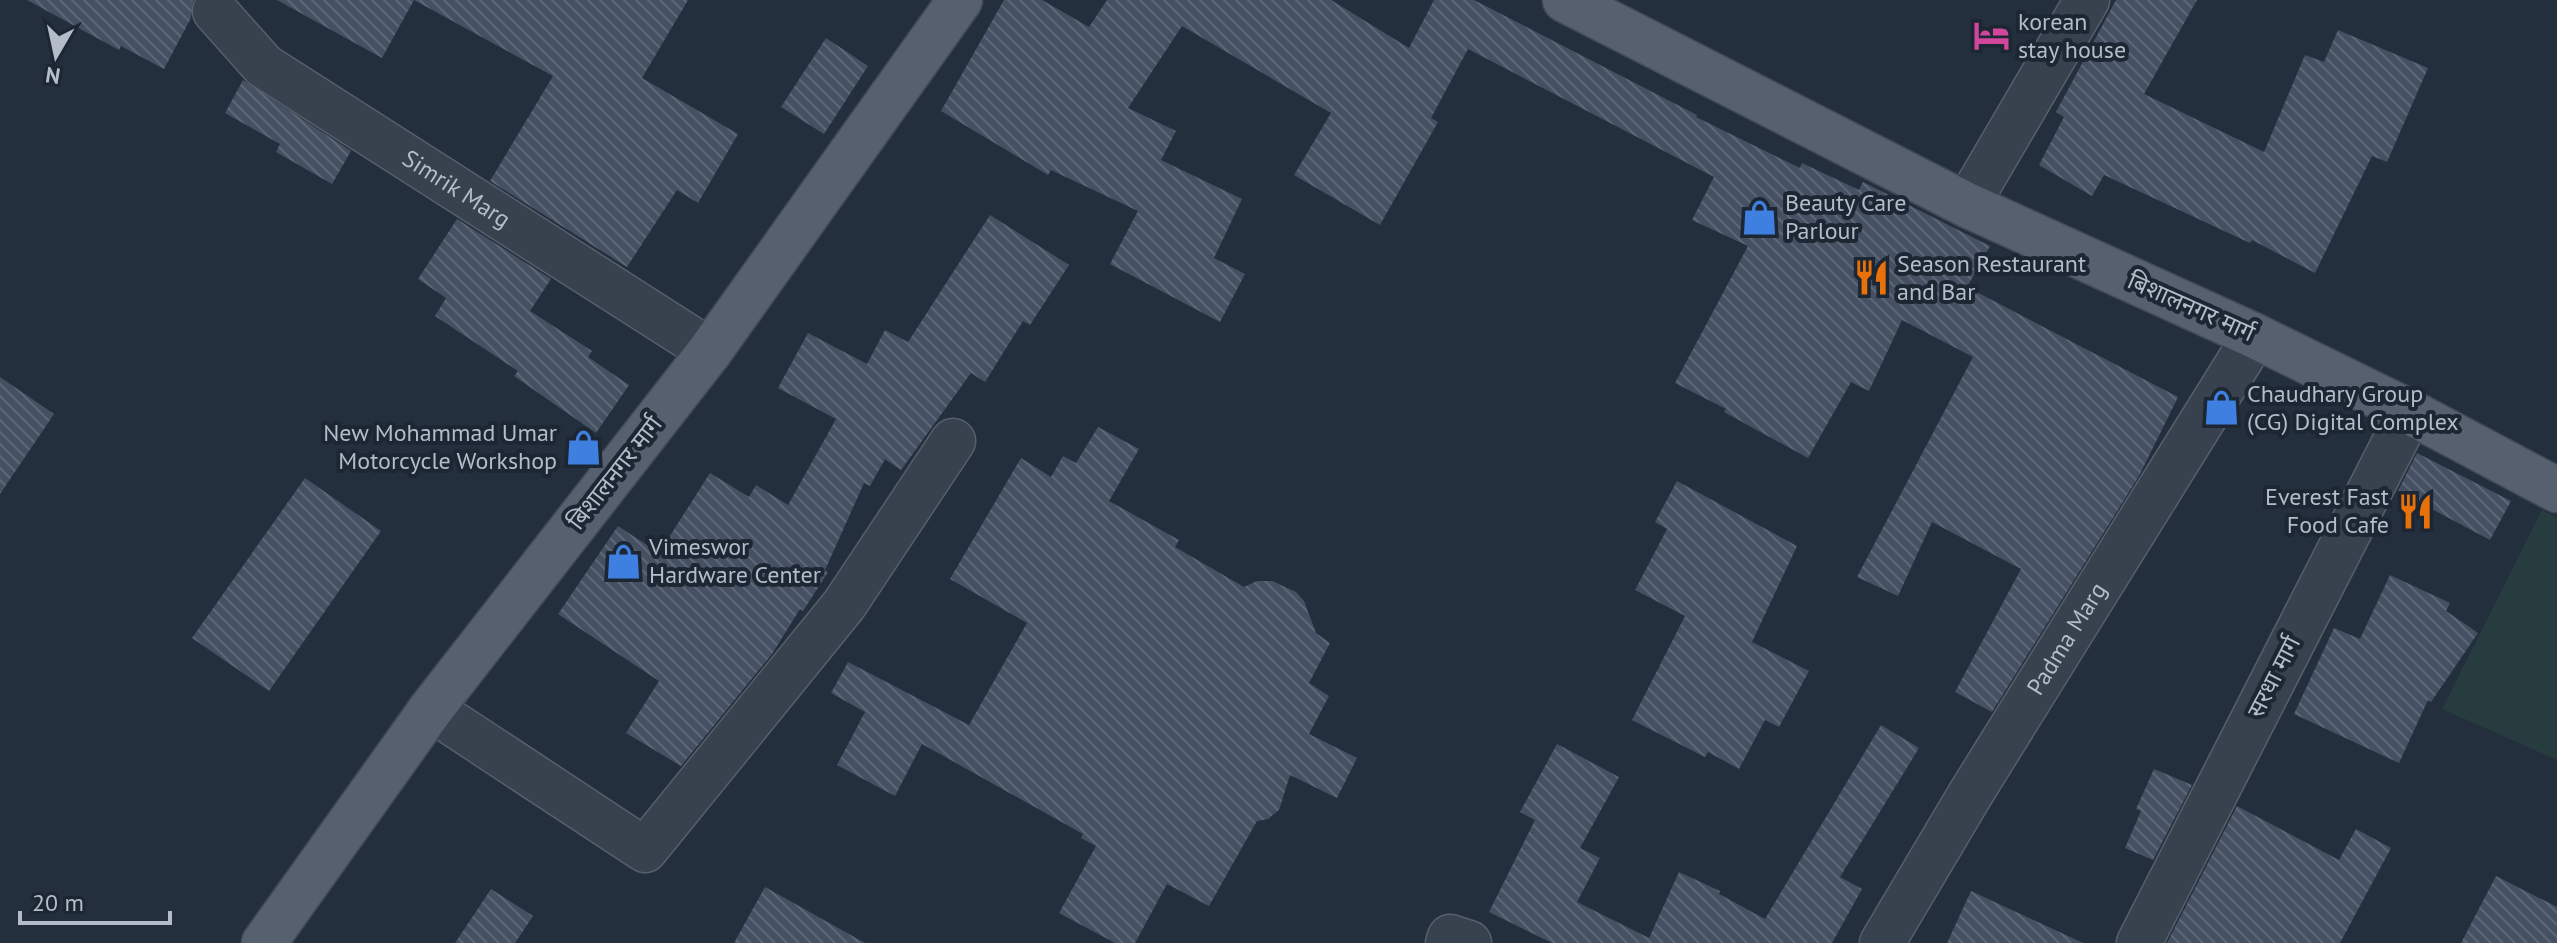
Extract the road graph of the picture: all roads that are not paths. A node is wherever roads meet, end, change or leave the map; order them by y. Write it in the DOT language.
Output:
graph roads {
  1 [pos="960,0"];
  2 [pos="1565,0"];
  3 [pos="2087,0"];
  4 [pos="215,11"];
  5 [pos="1967,205"];
  6 [pos="2255,336"];
  7 [pos="710,351"];
  8 [pos="2410,412"];
  9 [pos="953,441"];
  10 [pos="2557,490"];
  11 [pos="431,709"];
  12 [pos="264,943"];
  13 [pos="1448,943"];
  14 [pos="1469,943"];
  15 [pos="1882,943"];
  16 [pos="2139,943"];
  1 -- 7 [label="main road, बिशालनगर मार्ग"];
  2 -- 5 [label="main road, बिशालनगर मार्ग"];
  3 -- 5 [label="street"];
  4 -- 7 [label="street, Simrik Marg"];
  5 -- 6 [label="main road, बिशालनगर मार्ग"];
  6 -- 8 [label="main road, बिशालनगर मार्ग"];
  6 -- 15 [label="street, Padma Marg"];
  7 -- 11 [label="main road, बिशालनगर मार्ग"];
  8 -- 10 [label="main road, बिशालनगर मार्ग"];
  8 -- 16 [label="street, सरधा मार्ग"];
  9 -- 11 [label="street"];
  11 -- 12 [label="main road, बिशालनगर मार्ग"];
  13 -- 14 [label="street"];
}
